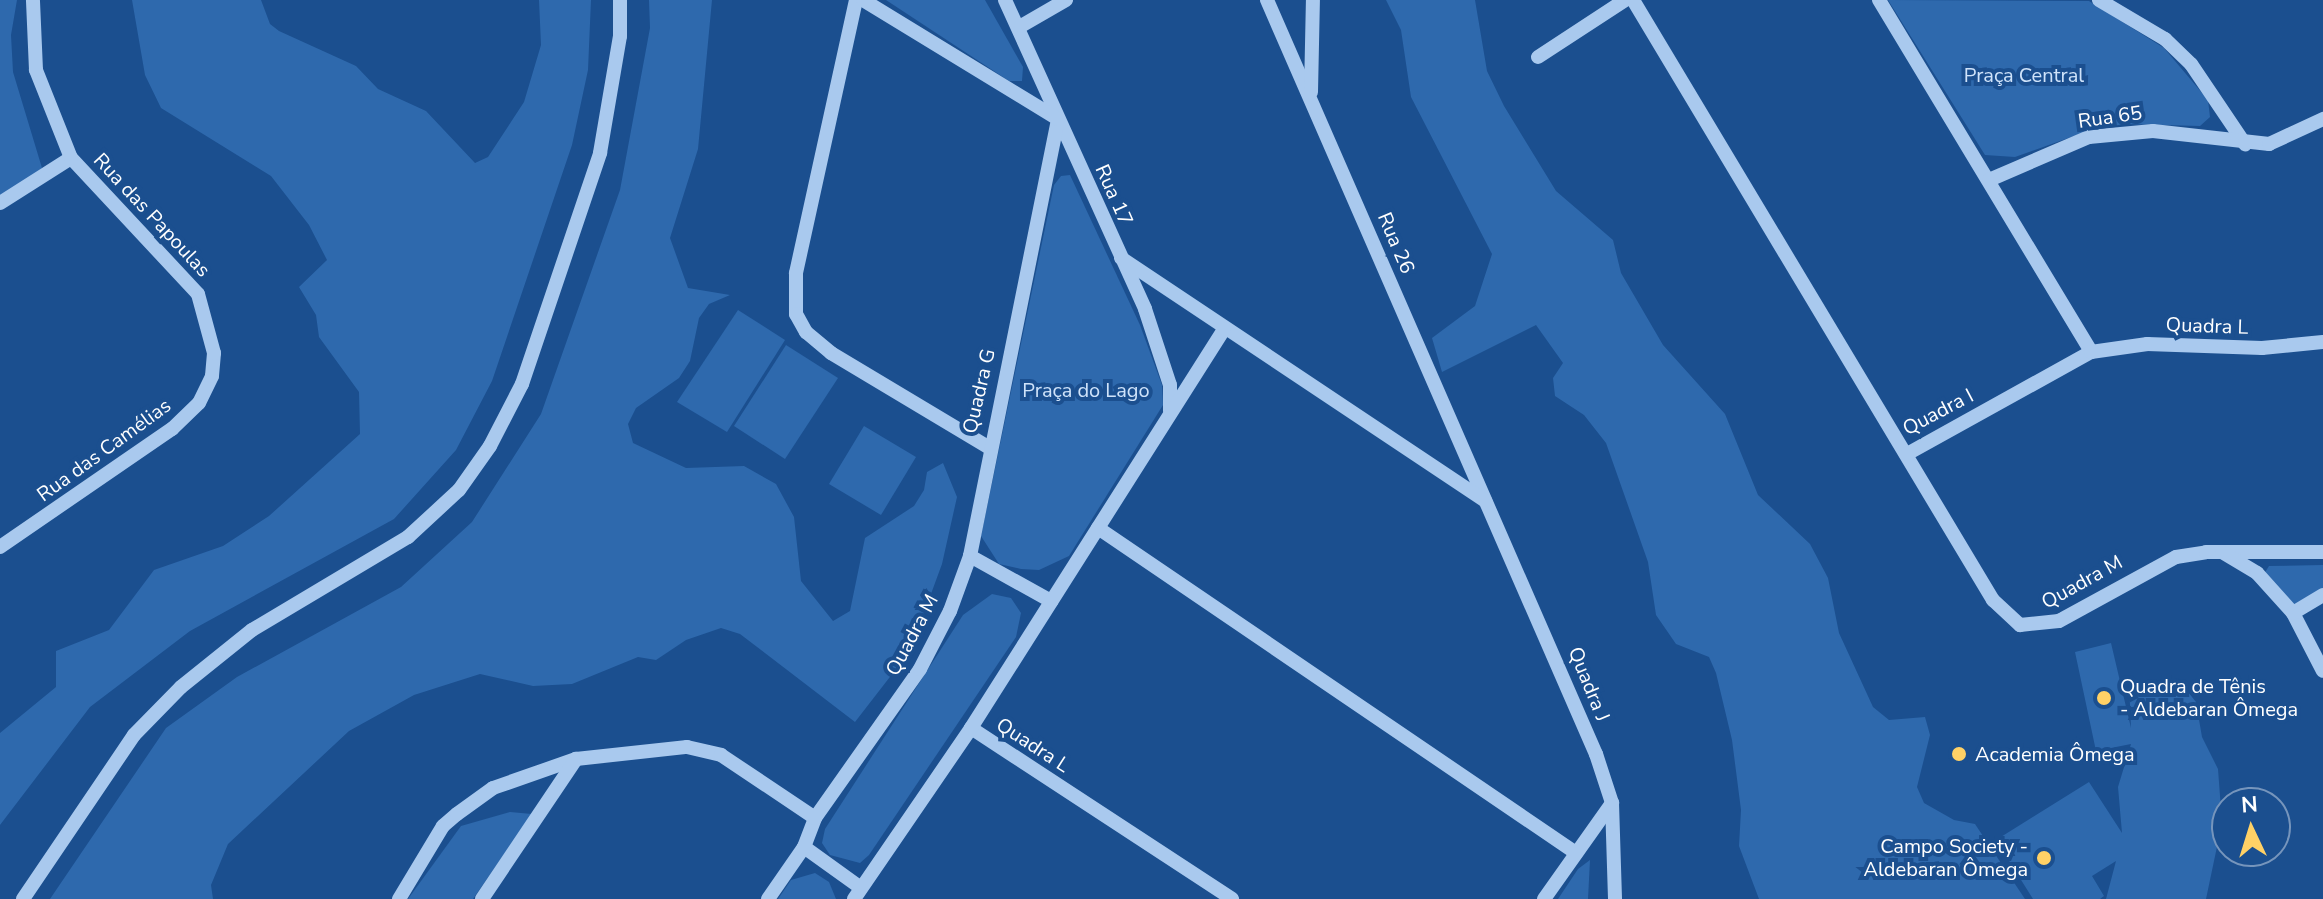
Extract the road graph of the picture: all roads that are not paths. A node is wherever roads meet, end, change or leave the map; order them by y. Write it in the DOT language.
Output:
graph roads {
  1 [pos="33,0"];
  2 [pos="620,0"];
  3 [pos="856,0"];
  4 [pos="863,0"];
  5 [pos="1005,0"];
  6 [pos="1066,0"];
  7 [pos="1267,0"];
  8 [pos="1313,0"];
  9 [pos="1625,0"];
  10 [pos="1633,0"];
  11 [pos="1879,0"];
  12 [pos="2099,0"];
  13 [pos="1021,26"];
  14 [pos="1538,57"];
  15 [pos="1311,97"];
  16 [pos="1058,119"];
  17 [pos="2323,119"];
  18 [pos="2245,144"];
  19 [pos="71,158"];
  20 [pos="1989,180"];
  21 [pos="0,203"];
  22 [pos="1120,258"];
  23 [pos="208,321"];
  24 [pos="1224,329"];
  25 [pos="2323,342"];
  26 [pos="2091,352"];
  27 [pos="1170,411"];
  28 [pos="988,447"];
  29 [pos="1907,454"];
  30 [pos="1487,502"];
  31 [pos="1098,528"];
  32 [pos="2,541"];
  33 [pos="2222,552"];
  34 [pos="2323,552"];
  35 [pos="970,556"];
  36 [pos="2323,595"];
  37 [pos="1051,601"];
  38 [pos="2293,613"];
  39 [pos="2323,671"];
  40 [pos="971,728"];
  41 [pos="576,759"];
  42 [pos="1612,803"];
  43 [pos="815,818"];
  44 [pos="804,847"];
  45 [pos="1576,853"];
  46 [pos="858,893"];
  47 [pos="23,899"];
  48 [pos="399,899"];
  49 [pos="482,899"];
  50 [pos="768,899"];
  51 [pos="1232,899"];
  52 [pos="1544,899"];
  53 [pos="1615,899"];
  1 -- 19 [label="street, Rua das Papoulas"];
  2 -- 47 [label="street"];
  3 -- 28 [label="street, Quadra G"];
  4 -- 16 [label="street"];
  5 -- 13 [label="street, Rua 17"];
  6 -- 13 [label="street"];
  7 -- 15 [label="street, Rua 26"];
  8 -- 15 [label="street"];
  9 -- 14 [label="street"];
  10 -- 29 [label="street, Quadra I"];
  11 -- 20 [label="street"];
  12 -- 18 [label="street"];
  13 -- 16 [label="street, Rua 17"];
  15 -- 30 [label="street, Rua 26"];
  16 -- 22 [label="street, Rua 17"];
  16 -- 28 [label="street, Quadra G"];
  17 -- 18 [label="street, Rua 65"];
  18 -- 20 [label="street, Rua 65"];
  19 -- 21 [label="street"];
  19 -- 23 [label="street, Rua das Papoulas"];
  20 -- 26 [label="street"];
  22 -- 24 [label="street"];
  22 -- 27 [label="street, Rua 17"];
  23 -- 32 [label="street, Rua das Camélias"];
  24 -- 27 [label="street"];
  24 -- 30 [label="street"];
  25 -- 26 [label="street, Quadra L"];
  26 -- 29 [label="street, Quadra I"];
  27 -- 31 [label="street"];
  28 -- 35 [label="street, Quadra M"];
  29 -- 33 [label="street, Quadra M"];
  30 -- 42 [label="street, Quadra J"];
  31 -- 37 [label="street, Quadra L"];
  31 -- 45 [label="street"];
  33 -- 34 [label="street, Quadra M"];
  33 -- 38 [label="street"];
  35 -- 37 [label="street"];
  35 -- 43 [label="street, Quadra M"];
  36 -- 38 [label="street"];
  37 -- 40 [label="street, Quadra L"];
  38 -- 39 [label="street"];
  40 -- 46 [label="street"];
  40 -- 51 [label="street, Quadra L"];
  41 -- 43 [label="street"];
  41 -- 48 [label="street"];
  41 -- 49 [label="street"];
  42 -- 45 [label="street"];
  42 -- 53 [label="street"];
  43 -- 44 [label="street, Quadra M"];
  44 -- 46 [label="street"];
  44 -- 50 [label="street, Quadra M"];
  45 -- 52 [label="street"];
}
